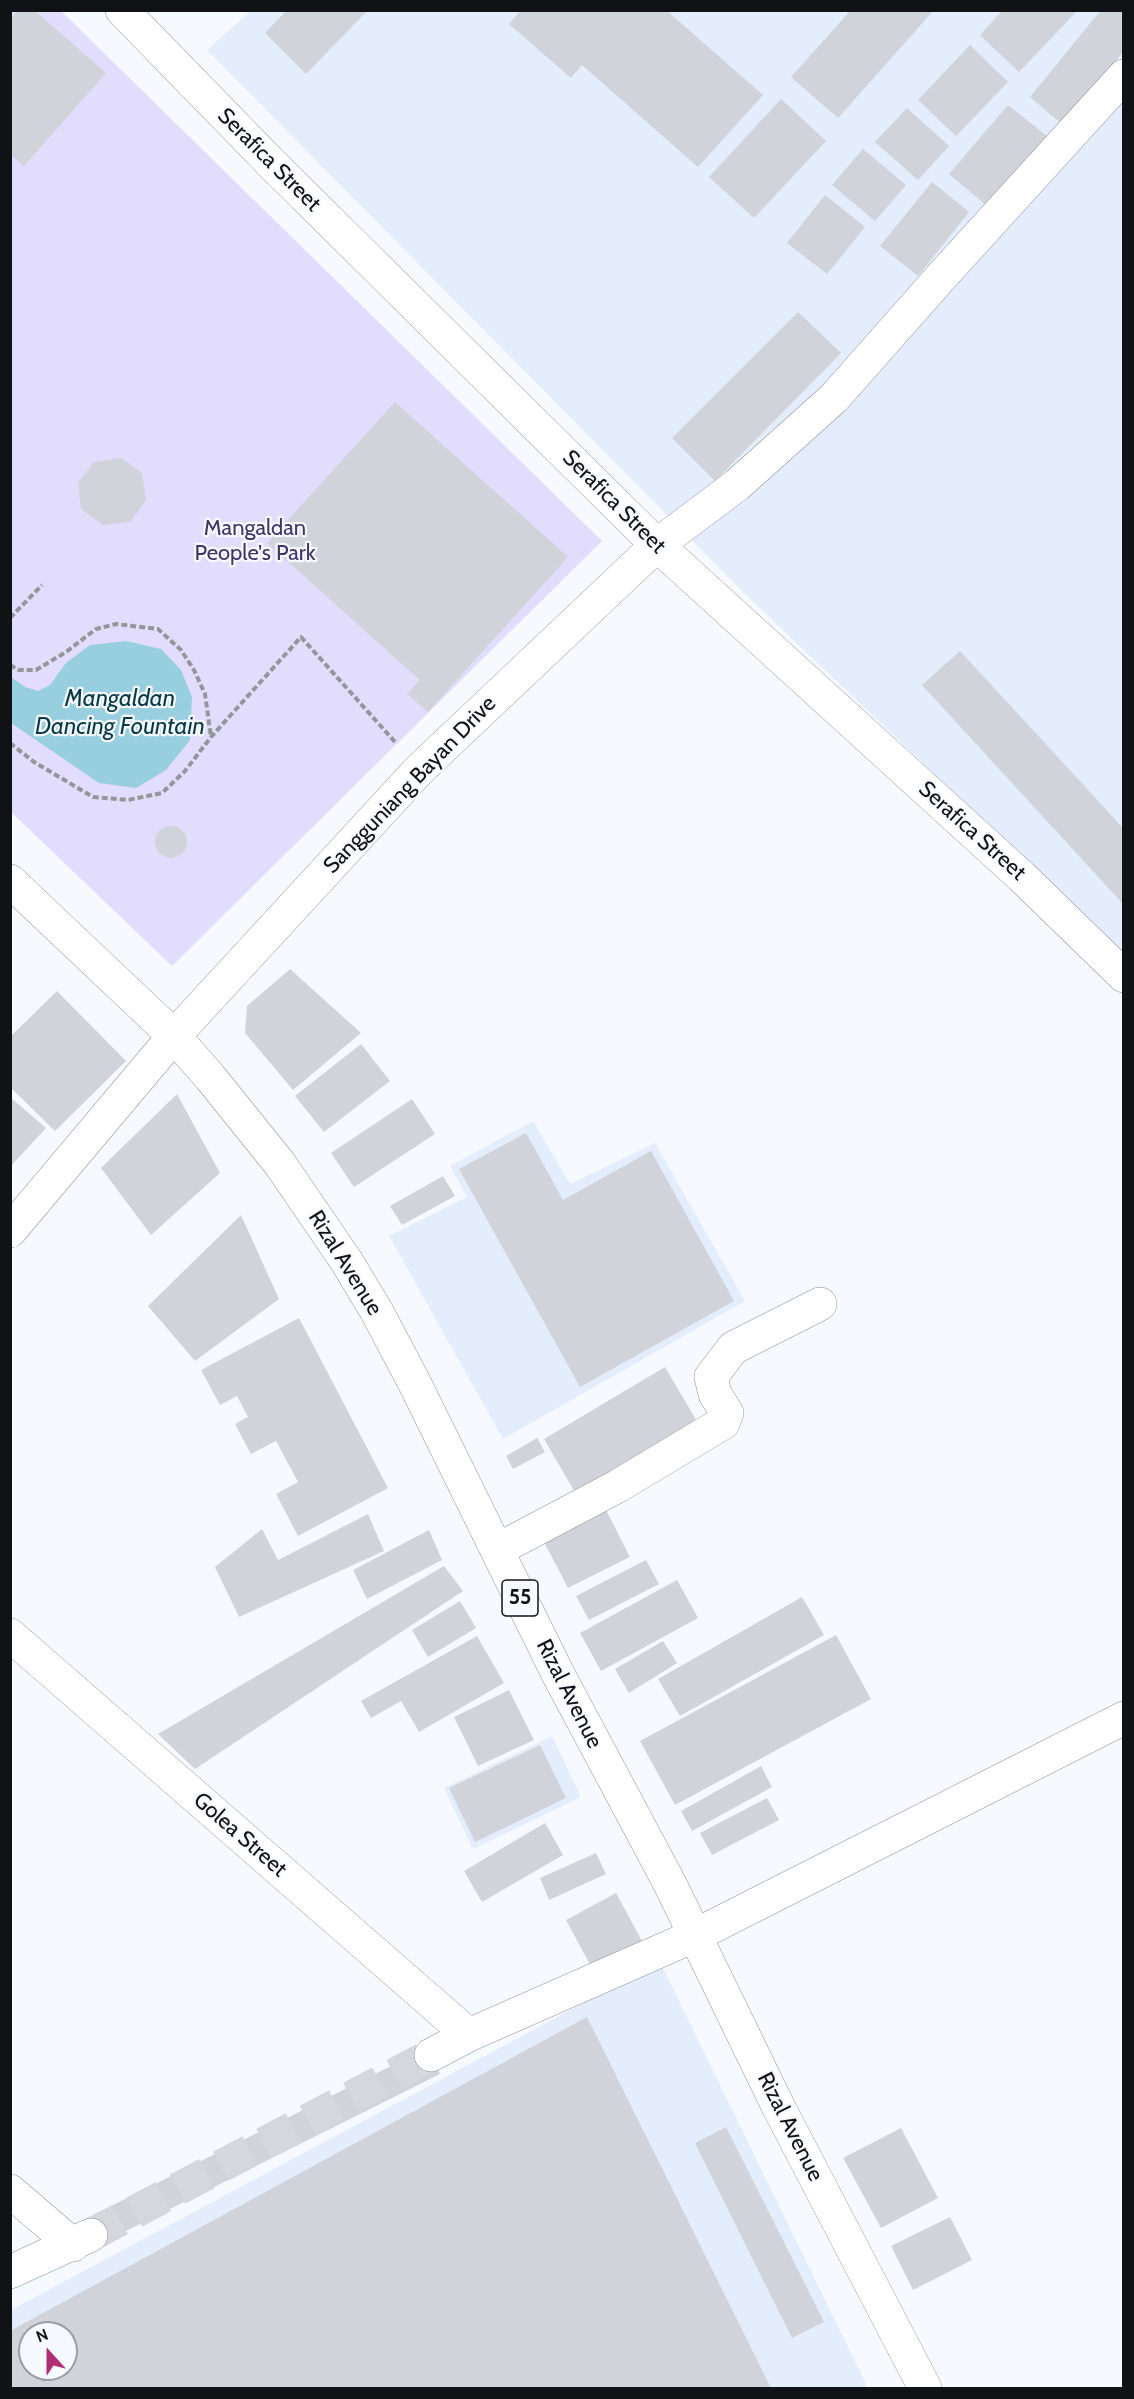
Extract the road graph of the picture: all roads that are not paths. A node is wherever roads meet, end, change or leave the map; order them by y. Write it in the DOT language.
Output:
graph roads {
  1 [pos="122,10"];
  2 [pos="1124,76"];
  3 [pos="657,546"];
  4 [pos="10,881"];
  5 [pos="1124,976"];
  6 [pos="174,1036"];
  7 [pos="10,1231"];
  8 [pos="820,1304"];
  9 [pos="497,1551"];
  10 [pos="10,1635"];
  11 [pos="1124,1718"];
  12 [pos="696,1935"];
  13 [pos="469,2034"];
  14 [pos="430,2055"];
  15 [pos="10,2191"];
  16 [pos="10,2272"];
  17 [pos="925,2388"];
  1 -- 3 [label="main road, Serafica Street"];
  2 -- 3 [label="main road, Sangguniang Bayan Drive"];
  3 -- 5 [label="main road, Serafica Street"];
  3 -- 6 [label="main road, Sangguniang Bayan Drive"];
  4 -- 6 [label="main road, Rizal Avenue / 55"];
  6 -- 7 [label="main road, Sangguniang Bayan Drive"];
  6 -- 9 [label="main road, Rizal Avenue / 55"];
  8 -- 9 [label="main road"];
  9 -- 12 [label="main road, Rizal Avenue / 55"];
  10 -- 13 [label="main road, Golea Street"];
  11 -- 12 [label="main road"];
  12 -- 13 [label="main road"];
  12 -- 17 [label="main road, Rizal Avenue / 55"];
  13 -- 14 [label="main road"];
  15 -- 16 [label="main road"];
}
